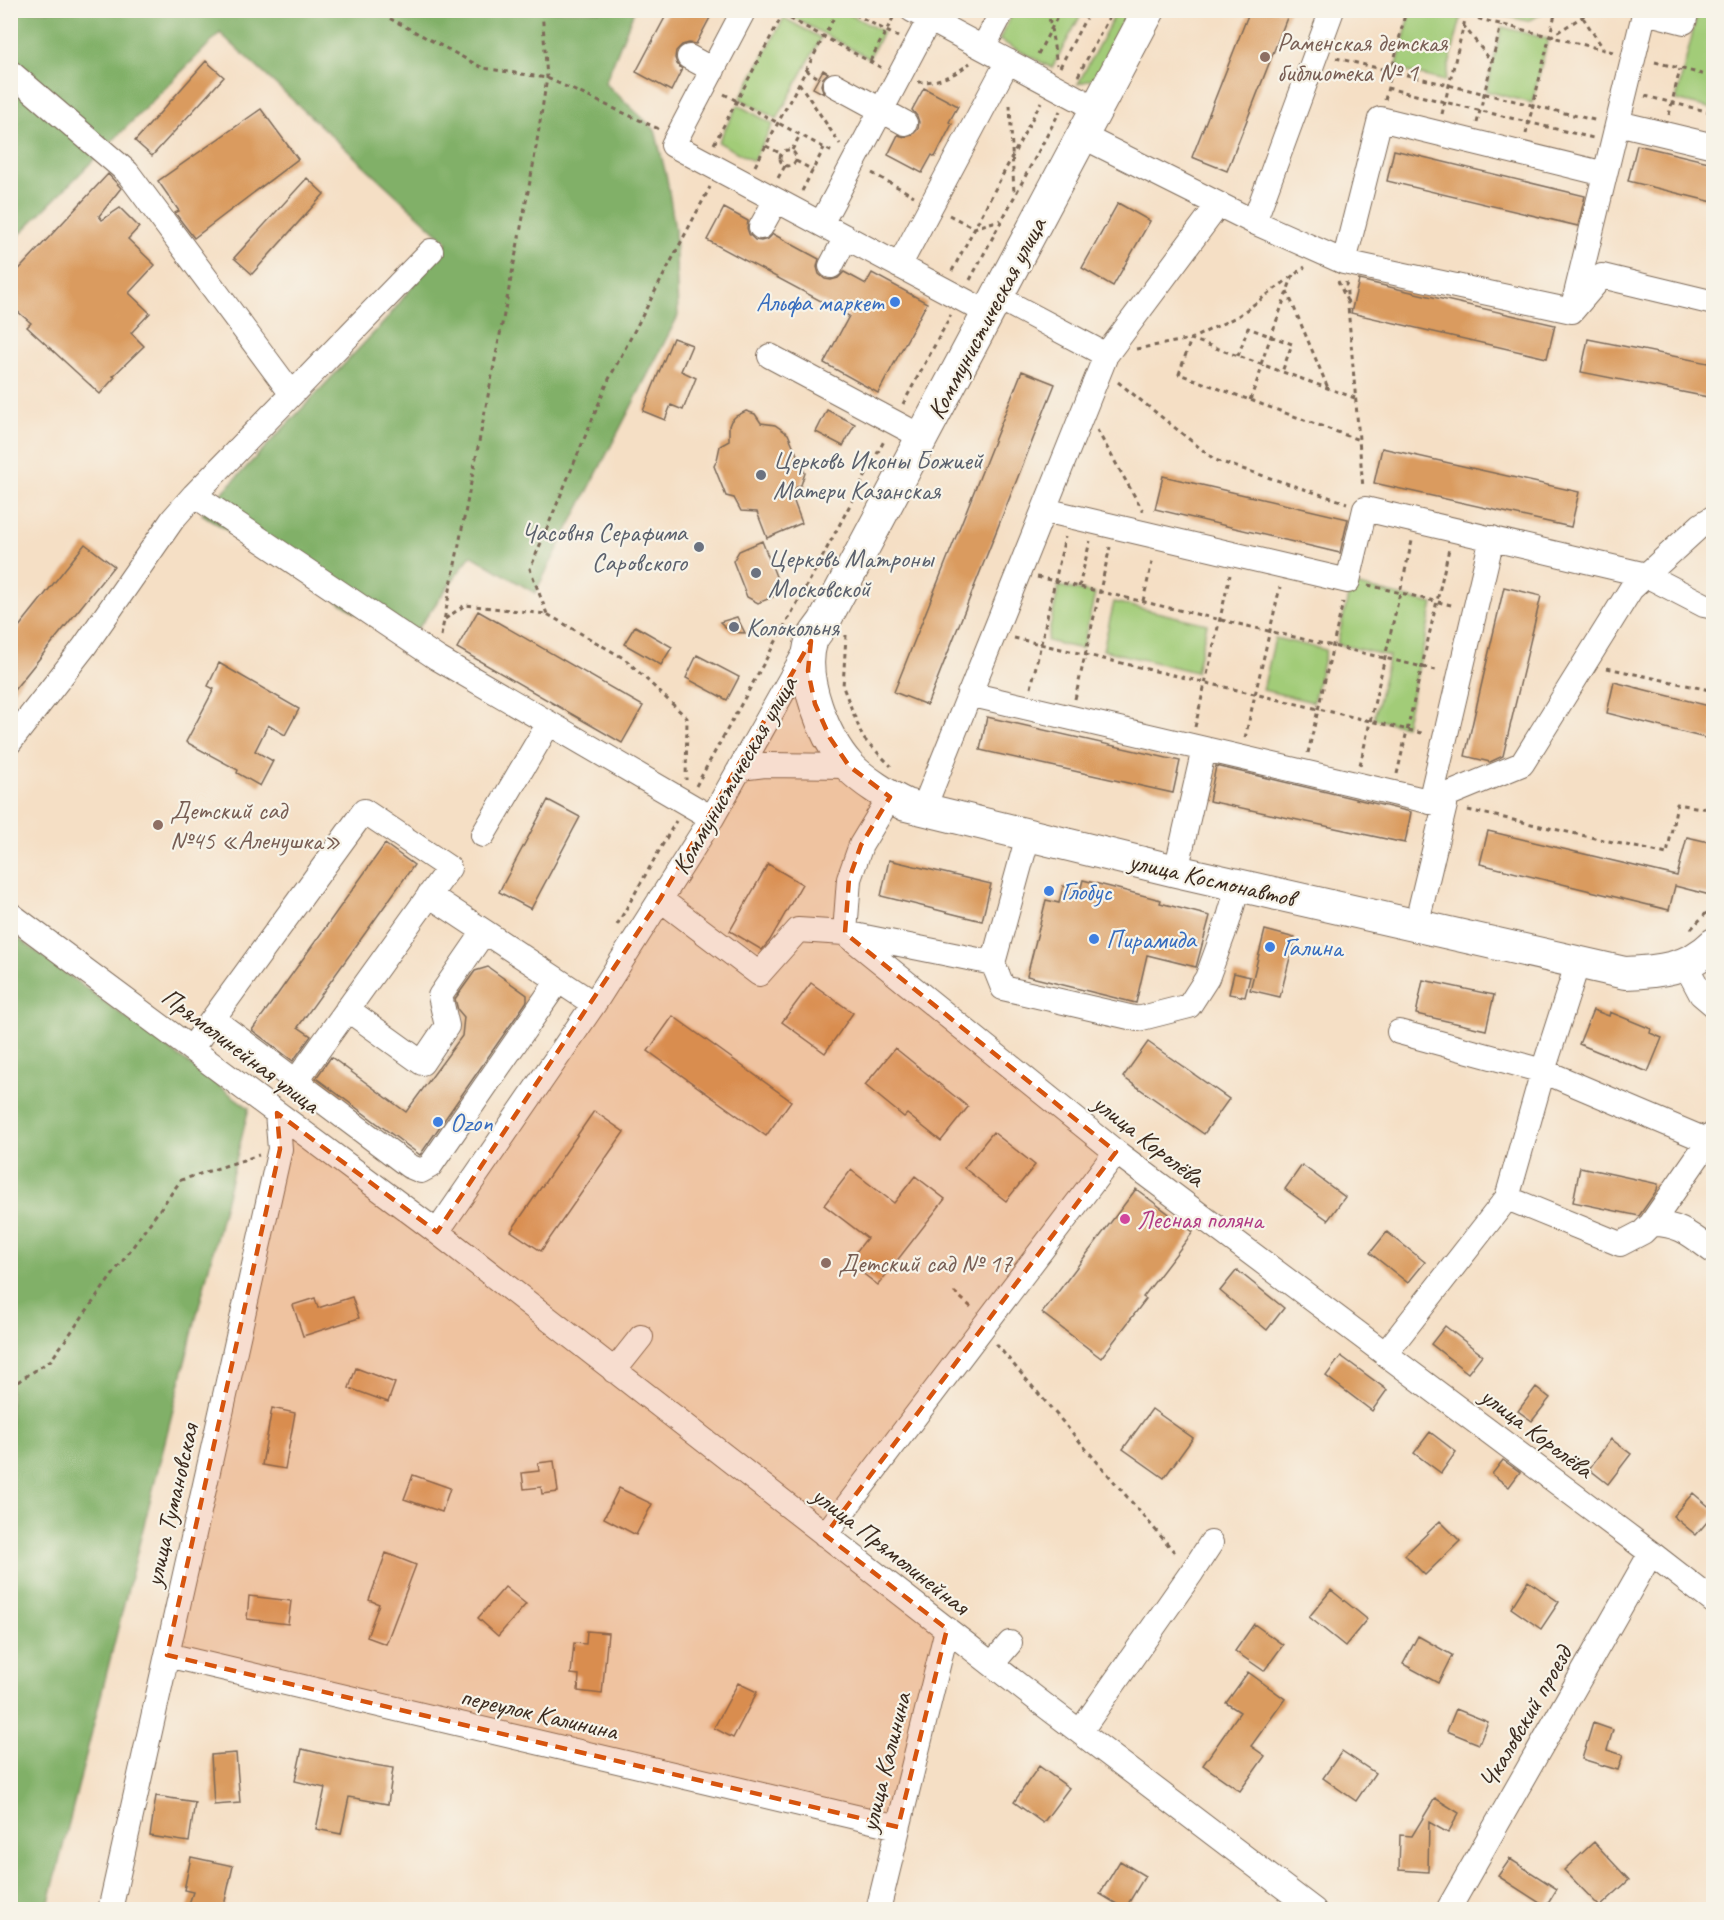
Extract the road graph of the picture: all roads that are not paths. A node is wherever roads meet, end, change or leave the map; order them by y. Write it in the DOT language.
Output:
graph roads {
  1 [pos="744,10"];
  2 [pos="1003,10"];
  3 [pos="1149,10"];
  4 [pos="1332,10"];
  5 [pos="1687,10"];
  6 [pos="1645,11"];
  7 [pos="921,15"];
  8 [pos="983,48"];
  9 [pos="689,57"];
  10 [pos="1018,67"];
  11 [pos="713,70"];
  12 [pos="10,72"];
  13 [pos="827,81"];
  14 [pos="1097,109"];
  15 [pos="881,110"];
  16 [pos="905,123"];
  17 [pos="1616,131"];
  18 [pos="1082,136"];
  19 [pos="1713,146"];
  20 [pos="1605,174"];
  21 [pos="784,204"];
  22 [pos="1218,205"];
  23 [pos="1254,222"];
  24 [pos="821,224"];
  25 [pos="761,227"];
  26 [pos="846,237"];
  27 [pos="430,251"];
  28 [pos="1335,258"];
  29 [pos="831,266"];
  30 [pos="899,266"];
  31 [pos="1713,303"];
  32 [pos="992,305"];
  33 [pos="1572,311"];
  34 [pos="1106,355"];
  35 [pos="770,356"];
  36 [pos="292,394"];
  37 [pos="922,437"];
  38 [pos="194,495"];
  39 [pos="1044,510"];
  40 [pos="1713,516"];
  41 [pos="1492,538"];
  42 [pos="1646,574"];
  43 [pos="1713,607"];
  44 [pos="811,641"];
  45 [pos="969,694"];
  46 [pos="549,723"];
  47 [pos="10,742"];
  48 [pos="1197,747"];
  49 [pos="849,766"];
  50 [pos="740,768"];
  51 [pos="892,784"];
  52 [pos="1437,803"];
  53 [pos="923,810"];
  54 [pos="712,818"];
  55 [pos="483,835"];
  56 [pos="1028,836"];
  57 [pos="1176,872"];
  58 [pos="1238,886"];
  59 [pos="429,895"];
  60 [pos="660,899"];
  61 [pos="10,914"];
  62 [pos="1416,926"];
  63 [pos="484,932"];
  64 [pos="845,933"];
  65 [pos="1702,937"];
  66 [pos="993,963"];
  67 [pos="1578,963"];
  68 [pos="1685,964"];
  69 [pos="558,981"];
  70 [pos="594,1004"];
  71 [pos="1713,1005"];
  72 [pos="347,1008"];
  73 [pos="213,1019"];
  74 [pos="1399,1032"];
  75 [pos="191,1049"];
  76 [pos="1543,1071"];
  77 [pos="296,1081"];
  78 [pos="277,1113"];
  79 [pos="1711,1137"];
  80 [pos="1116,1152"];
  81 [pos="1507,1198"];
  82 [pos="1652,1224"];
  83 [pos="437,1232"];
  84 [pos="1713,1252"];
  85 [pos="641,1337"];
  86 [pos="1385,1354"];
  87 [pos="615,1371"];
  88 [pos="825,1535"];
  89 [pos="1211,1542"];
  90 [pos="1651,1553"];
  91 [pos="1713,1602"];
  92 [pos="947,1629"];
  93 [pos="1010,1643"];
  94 [pos="166,1655"];
  95 [pos="992,1664"];
  96 [pos="1080,1732"];
  97 [pos="898,1827"];
  98 [pos="110,1910"];
  99 [pos="878,1910"];
  100 [pos="1314,1910"];
  101 [pos="1448,1910"];
  1 -- 11 [label="street"];
  2 -- 8 [label="street"];
  3 -- 14 [label="main road, Коммунистическая улица"];
  4 -- 23 [label="street"];
  5 -- 6 [label="street"];
  6 -- 17 [label="street"];
  7 -- 8 [label="street"];
  7 -- 15 [label="street"];
  8 -- 10 [label="street"];
  9 -- 11 [label="street"];
  10 -- 14 [label="street"];
  10 -- 30 [label="street"];
  11 -- 21 [label="street"];
  12 -- 36 [label="street"];
  13 -- 15 [label="street"];
  14 -- 18 [label="main road, Коммунистическая улица"];
  15 -- 16 [label="street"];
  15 -- 24 [label="street"];
  17 -- 19 [label="street"];
  17 -- 20 [label="street"];
  18 -- 22 [label="street"];
  18 -- 32 [label="main road, Коммунистическая улица"];
  20 -- 28 [label="street"];
  20 -- 33 [label="street"];
  21 -- 24 [label="street"];
  21 -- 25 [label="street"];
  22 -- 23 [label="street"];
  22 -- 34 [label="street"];
  23 -- 28 [label="street"];
  24 -- 26 [label="street"];
  26 -- 29 [label="street"];
  26 -- 30 [label="street"];
  27 -- 36 [label="street"];
  28 -- 33 [label="street"];
  30 -- 32 [label="street"];
  31 -- 33 [label="street"];
  32 -- 34 [label="street"];
  32 -- 37 [label="main road, Коммунистическая улица"];
  34 -- 39 [label="street"];
  35 -- 37 [label="street"];
  36 -- 38 [label="street"];
  37 -- 44 [label="main road, Коммунистическая улица"];
  38 -- 46 [label="street"];
  38 -- 47 [label="street"];
  39 -- 41 [label="street"];
  39 -- 45 [label="street"];
  40 -- 42 [label="street"];
  41 -- 42 [label="street"];
  41 -- 52 [label="street"];
  42 -- 43 [label="street"];
  42 -- 52 [label="street"];
  44 -- 49 [label="main road, улица Космонавтов"];
  44 -- 50 [label="street, Коммунистическая улица"];
  45 -- 48 [label="street"];
  45 -- 53 [label="street"];
  46 -- 54 [label="street"];
  46 -- 55 [label="street"];
  48 -- 52 [label="street"];
  48 -- 57 [label="street"];
  49 -- 50 [label="street"];
  49 -- 51 [label="main road, улица Космонавтов"];
  50 -- 54 [label="street, Коммунистическая улица"];
  51 -- 53 [label="main road, улица Космонавтов"];
  51 -- 64 [label="street"];
  52 -- 62 [label="street"];
  53 -- 56 [label="main road, улица Космонавтов"];
  54 -- 60 [label="street, Коммунистическая улица"];
  56 -- 57 [label="main road, улица Космонавтов"];
  56 -- 66 [label="street"];
  57 -- 58 [label="main road, улица Космонавтов"];
  58 -- 62 [label="main road, улица Космонавтов"];
  58 -- 66 [label="street"];
  59 -- 63 [label="street"];
  59 -- 72 [label="street"];
  59 -- 73 [label="street"];
  60 -- 64 [label="street"];
  60 -- 70 [label="street, Коммунистическая улица"];
  61 -- 75 [label="street, Прямолинейная улица"];
  62 -- 67 [label="main road, улица Космонавтов"];
  63 -- 69 [label="street"];
  63 -- 72 [label="street"];
  64 -- 66 [label="street"];
  64 -- 80 [label="street, улица Королёва"];
  65 -- 68 [label="main road, улица Космонавтов"];
  67 -- 68 [label="main road, улица Космонавтов"];
  67 -- 76 [label="street"];
  68 -- 71 [label="street"];
  69 -- 70 [label="street"];
  69 -- 77 [label="street"];
  70 -- 83 [label="street, Коммунистическая улица"];
  72 -- 77 [label="street"];
  73 -- 75 [label="street"];
  73 -- 77 [label="street"];
  74 -- 76 [label="street"];
  75 -- 78 [label="street, Прямолинейная улица"];
  76 -- 79 [label="street"];
  76 -- 81 [label="street"];
  78 -- 83 [label="street, Прямолинейная улица"];
  78 -- 94 [label="street, улица Тумановская"];
  79 -- 82 [label="street"];
  80 -- 86 [label="street, улица Королёва"];
  80 -- 88 [label="street"];
  81 -- 82 [label="street"];
  81 -- 86 [label="street"];
  82 -- 84 [label="street"];
  83 -- 87 [label="street, улица Прямолинейная"];
  85 -- 87 [label="street"];
  86 -- 90 [label="street, улица Королёва"];
  87 -- 88 [label="street, улица Прямолинейная"];
  88 -- 92 [label="street, улица Прямолинейная"];
  89 -- 96 [label="street"];
  90 -- 91 [label="street, улица Королёва"];
  90 -- 101 [label="street, Чкаловский проезд"];
  92 -- 95 [label="street, улица Прямолинейная"];
  92 -- 97 [label="street, улица Калинина"];
  93 -- 95 [label="street"];
  94 -- 97 [label="street, переулок Калинина"];
  94 -- 98 [label="street, улица Тумановская"];
  95 -- 96 [label="street, улица Прямолинейная"];
  96 -- 100 [label="street, улица Прямолинейная"];
  97 -- 99 [label="street, улица Калинина"];
}
